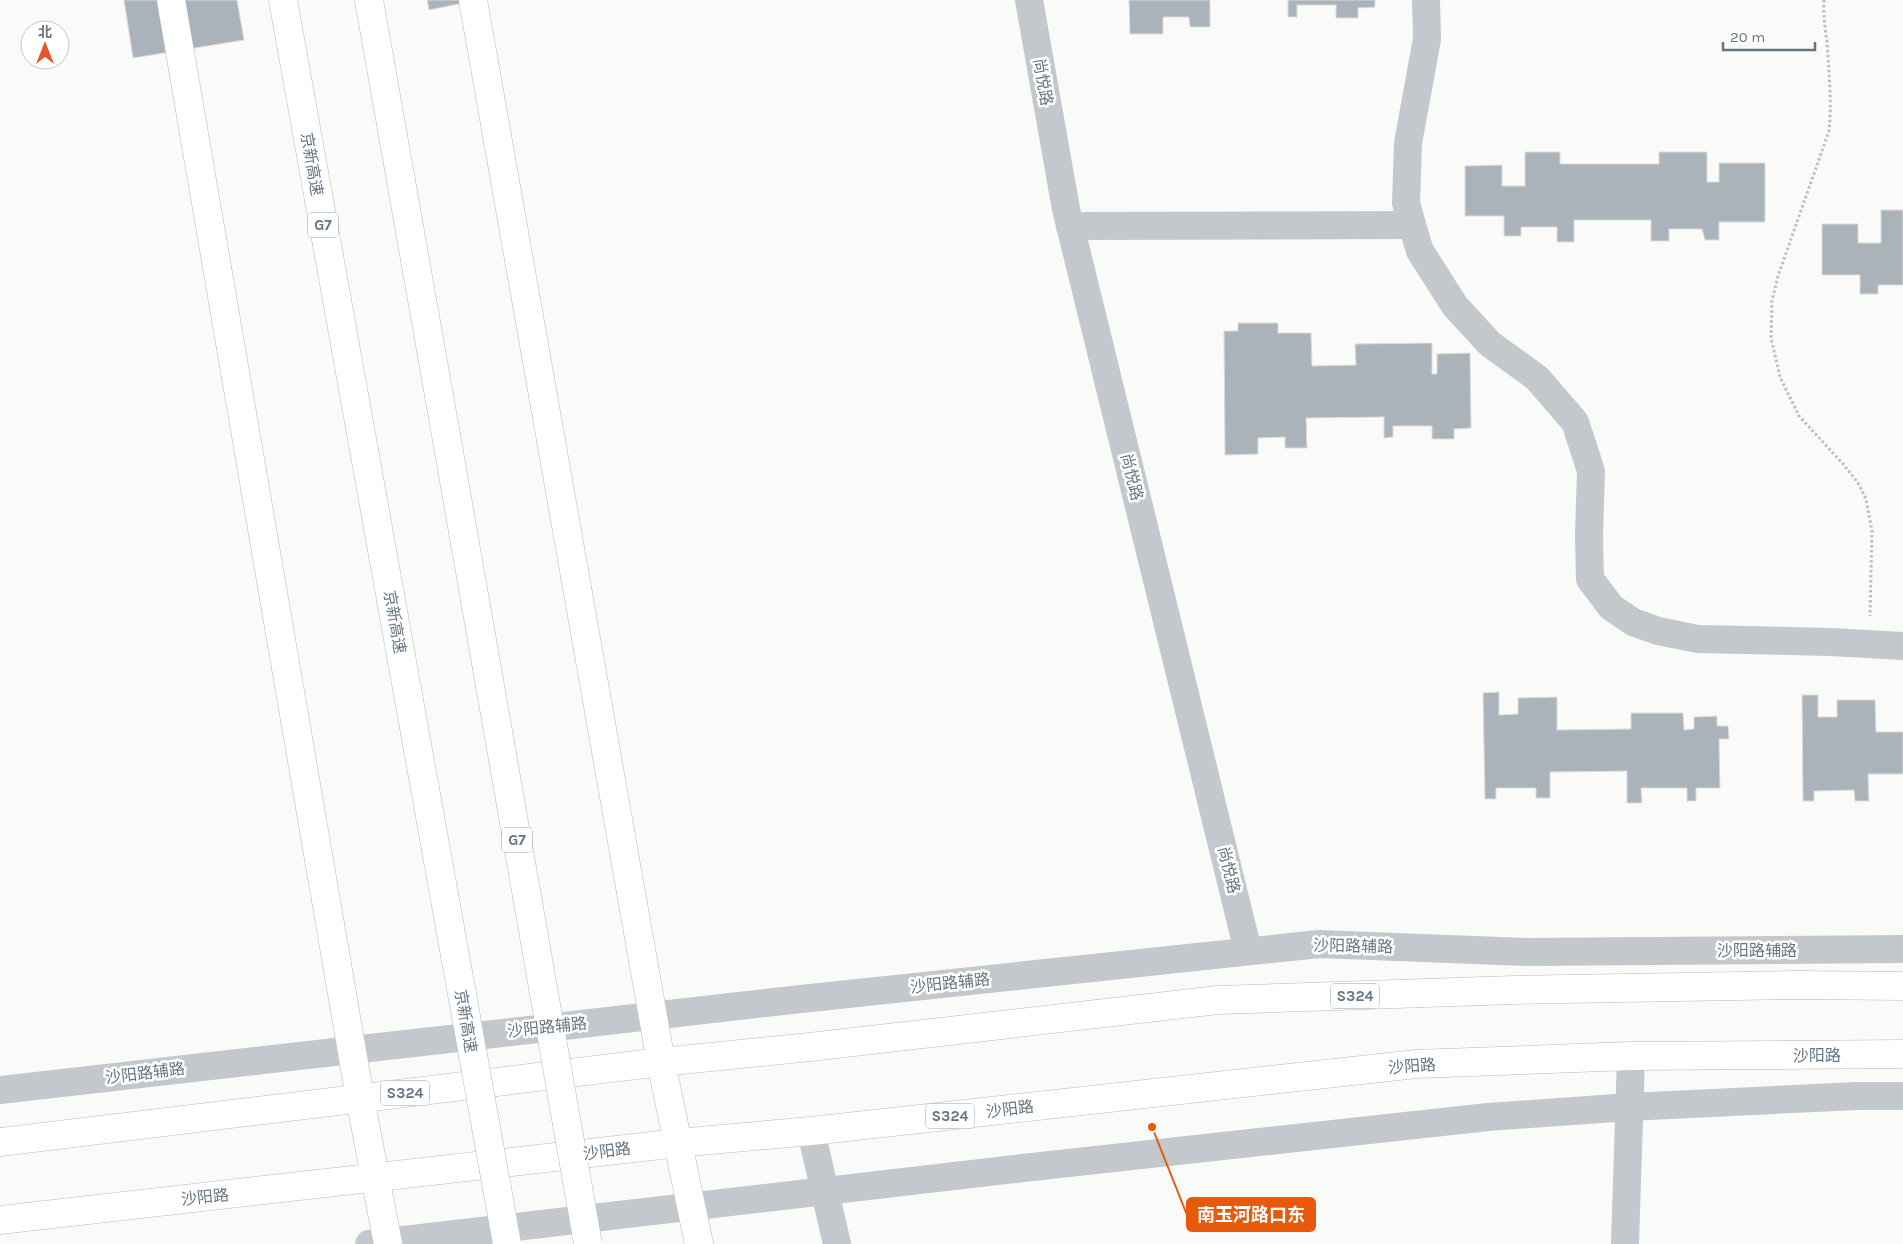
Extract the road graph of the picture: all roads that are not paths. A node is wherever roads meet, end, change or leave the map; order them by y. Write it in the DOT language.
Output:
graph roads {
  1 [pos="171,0"];
  2 [pos="283,0"];
  3 [pos="369,0"];
  4 [pos="474,0"];
  5 [pos="1028,0"];
  6 [pos="1426,0"];
  7 [pos="1412,225"];
  8 [pos="1070,226"];
  9 [pos="1903,646"];
  10 [pos="1903,949"];
  11 [pos="1248,951"];
  12 [pos="1903,986"];
  13 [pos="653,1016"];
  14 [pos="352,1050"];
  15 [pos="1903,1054"];
  16 [pos="1631,1056"];
  17 [pos="661,1062"];
  18 [pos="0,1090"];
  19 [pos="1903,1096"];
  20 [pos="360,1098"];
  21 [pos="1629,1107"];
  22 [pos="811,1132"];
  23 [pos="0,1142"];
  24 [pos="678,1143"];
  25 [pos="376,1178"];
  26 [pos="825,1190"];
  27 [pos="691,1207"];
  28 [pos="0,1220"];
  29 [pos="382,1243"];
  30 [pos="507,1244"];
  31 [pos="588,1244"];
  32 [pos="698,1244"];
  33 [pos="837,1244"];
  34 [pos="1625,1244"];
  1 -- 14 [label="main road"];
  2 -- 30 [label="main road, 京新高速 / G7, bridge"];
  3 -- 31 [label="main road, G7, bridge"];
  4 -- 13 [label="main road"];
  5 -- 8 [label="street, 尚悦路"];
  6 -- 7 [label="street"];
  7 -- 8 [label="street"];
  7 -- 9 [label="street"];
  8 -- 11 [label="street, 尚悦路"];
  10 -- 11 [label="street, 沙阳路辅路"];
  11 -- 13 [label="street, 沙阳路辅路"];
  12 -- 17 [label="main road, S324"];
  13 -- 14 [label="street, 沙阳路辅路"];
  13 -- 17 [label="main road"];
  14 -- 18 [label="street, 沙阳路辅路"];
  14 -- 20 [label="main road"];
  15 -- 16 [label="main road, 沙阳路 / S324"];
  16 -- 21 [label="street"];
  16 -- 22 [label="main road, 沙阳路 / S324"];
  17 -- 20 [label="main road, S324"];
  17 -- 24 [label="main road"];
  19 -- 21 [label="street"];
  20 -- 23 [label="main road, S324"];
  20 -- 25 [label="main road"];
  21 -- 26 [label="street"];
  21 -- 34 [label="street"];
  22 -- 24 [label="main road, 沙阳路 / S324"];
  22 -- 26 [label="street"];
  24 -- 25 [label="main road, 沙阳路 / S324"];
  24 -- 27 [label="main road"];
  25 -- 28 [label="main road, 沙阳路 / S324"];
  25 -- 29 [label="main road"];
  26 -- 27 [label="street"];
  26 -- 33 [label="street"];
  27 -- 29 [label="street"];
  27 -- 32 [label="main road"];
}
